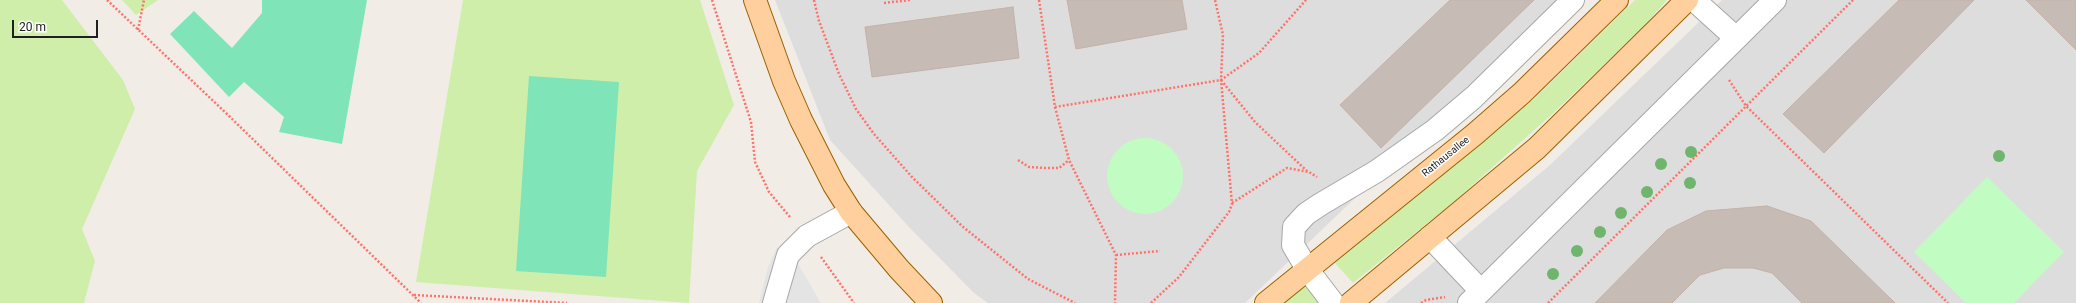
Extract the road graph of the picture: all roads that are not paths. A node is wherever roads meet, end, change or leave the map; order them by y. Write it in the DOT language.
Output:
graph roads {
  1 [pos="755,0"];
  2 [pos="1573,0"];
  3 [pos="1618,0"];
  4 [pos="1687,0"];
  5 [pos="1694,0"];
  6 [pos="1774,0"];
  7 [pos="1736,38"];
  8 [pos="851,212"];
  9 [pos="1430,237"];
  10 [pos="1307,269"];
  11 [pos="1467,297"];
  12 [pos="774,303"];
  13 [pos="931,303"];
  14 [pos="1266,303"];
  15 [pos="1333,303"];
  16 [pos="1351,303"];
  1 -- 8 [label="main road"];
  2 -- 10 [label="lane"];
  3 -- 10 [label="main road, Rathausallee"];
  4 -- 9 [label="main road"];
  5 -- 7 [label="lane"];
  6 -- 7 [label="lane"];
  7 -- 11 [label="lane"];
  8 -- 12 [label="lane"];
  8 -- 13 [label="main road"];
  9 -- 11 [label="lane"];
  9 -- 16 [label="main road"];
  10 -- 14 [label="main road, Rathausallee"];
  10 -- 15 [label="lane"];
}
